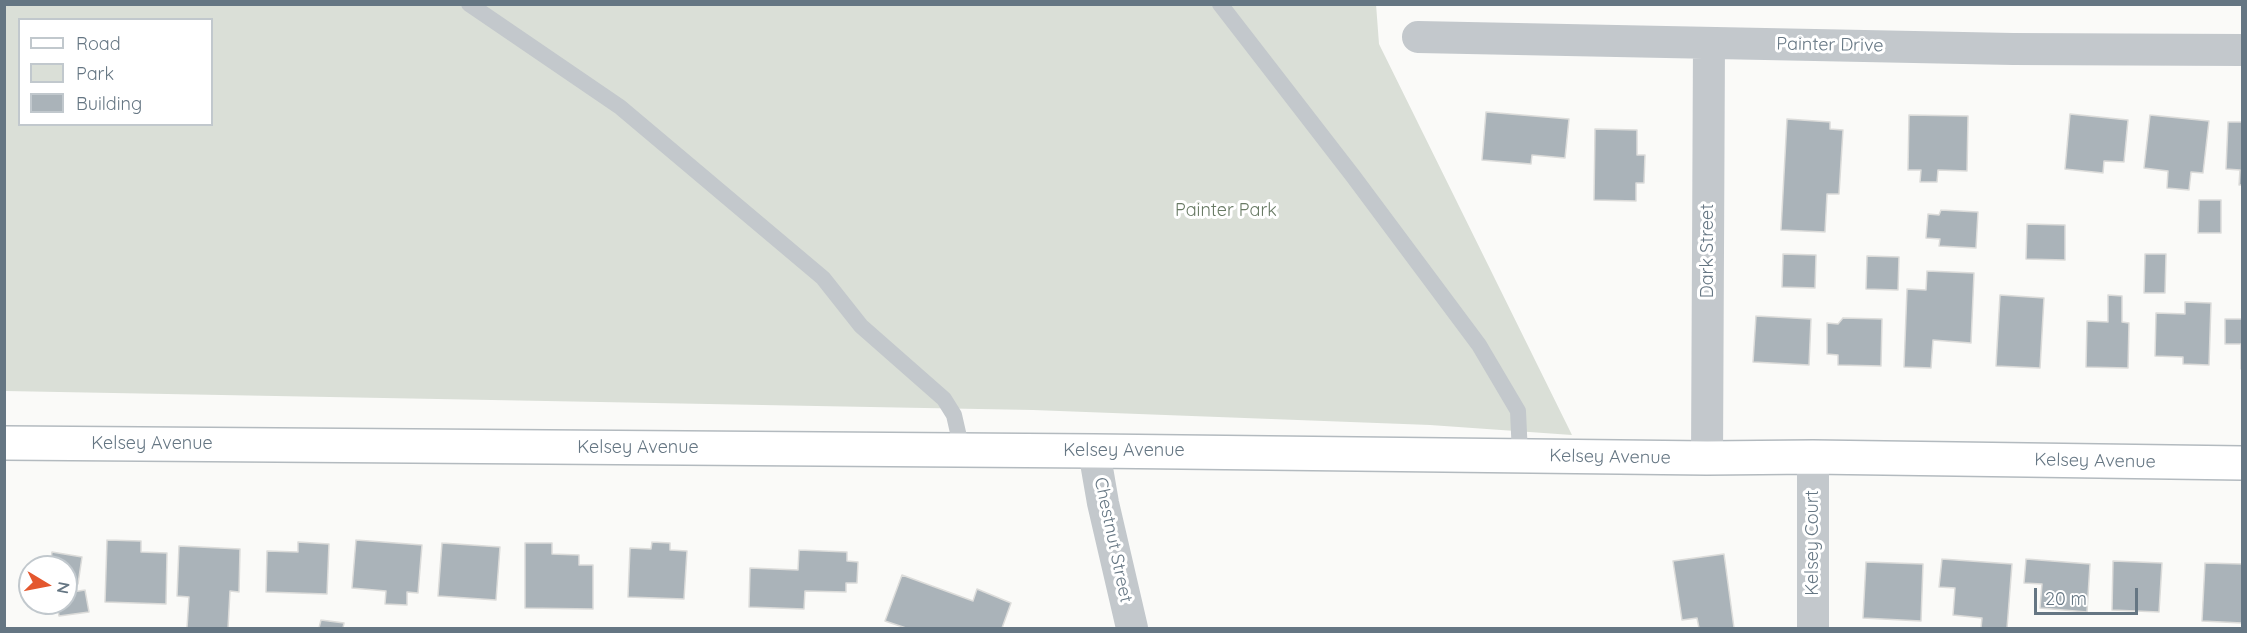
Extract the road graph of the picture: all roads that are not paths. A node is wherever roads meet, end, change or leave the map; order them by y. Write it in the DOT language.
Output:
graph roads {
  1 [pos="469,4"];
  2 [pos="1220,4"];
  3 [pos="1418,37"];
  4 [pos="1709,43"];
  5 [pos="2242,50"];
  6 [pos="4,443"];
  7 [pos="962,450"];
  8 [pos="1094,451"];
  9 [pos="1520,455"];
  10 [pos="1813,457"];
  11 [pos="1707,458"];
  12 [pos="2242,463"];
  13 [pos="1132,628"];
  14 [pos="1813,628"];
  1 -- 7 [label="lane"];
  2 -- 9 [label="lane"];
  3 -- 4 [label="street, Painter Drive"];
  4 -- 5 [label="street, Painter Drive"];
  4 -- 11 [label="street, Dark Street"];
  6 -- 7 [label="street, Kelsey Avenue"];
  7 -- 8 [label="street, Kelsey Avenue"];
  8 -- 9 [label="street, Kelsey Avenue"];
  8 -- 13 [label="street, Chestnut Street"];
  9 -- 11 [label="street, Kelsey Avenue"];
  10 -- 11 [label="street, Kelsey Avenue"];
  10 -- 12 [label="street, Kelsey Avenue"];
  10 -- 14 [label="street, Kelsey Court"];
}
